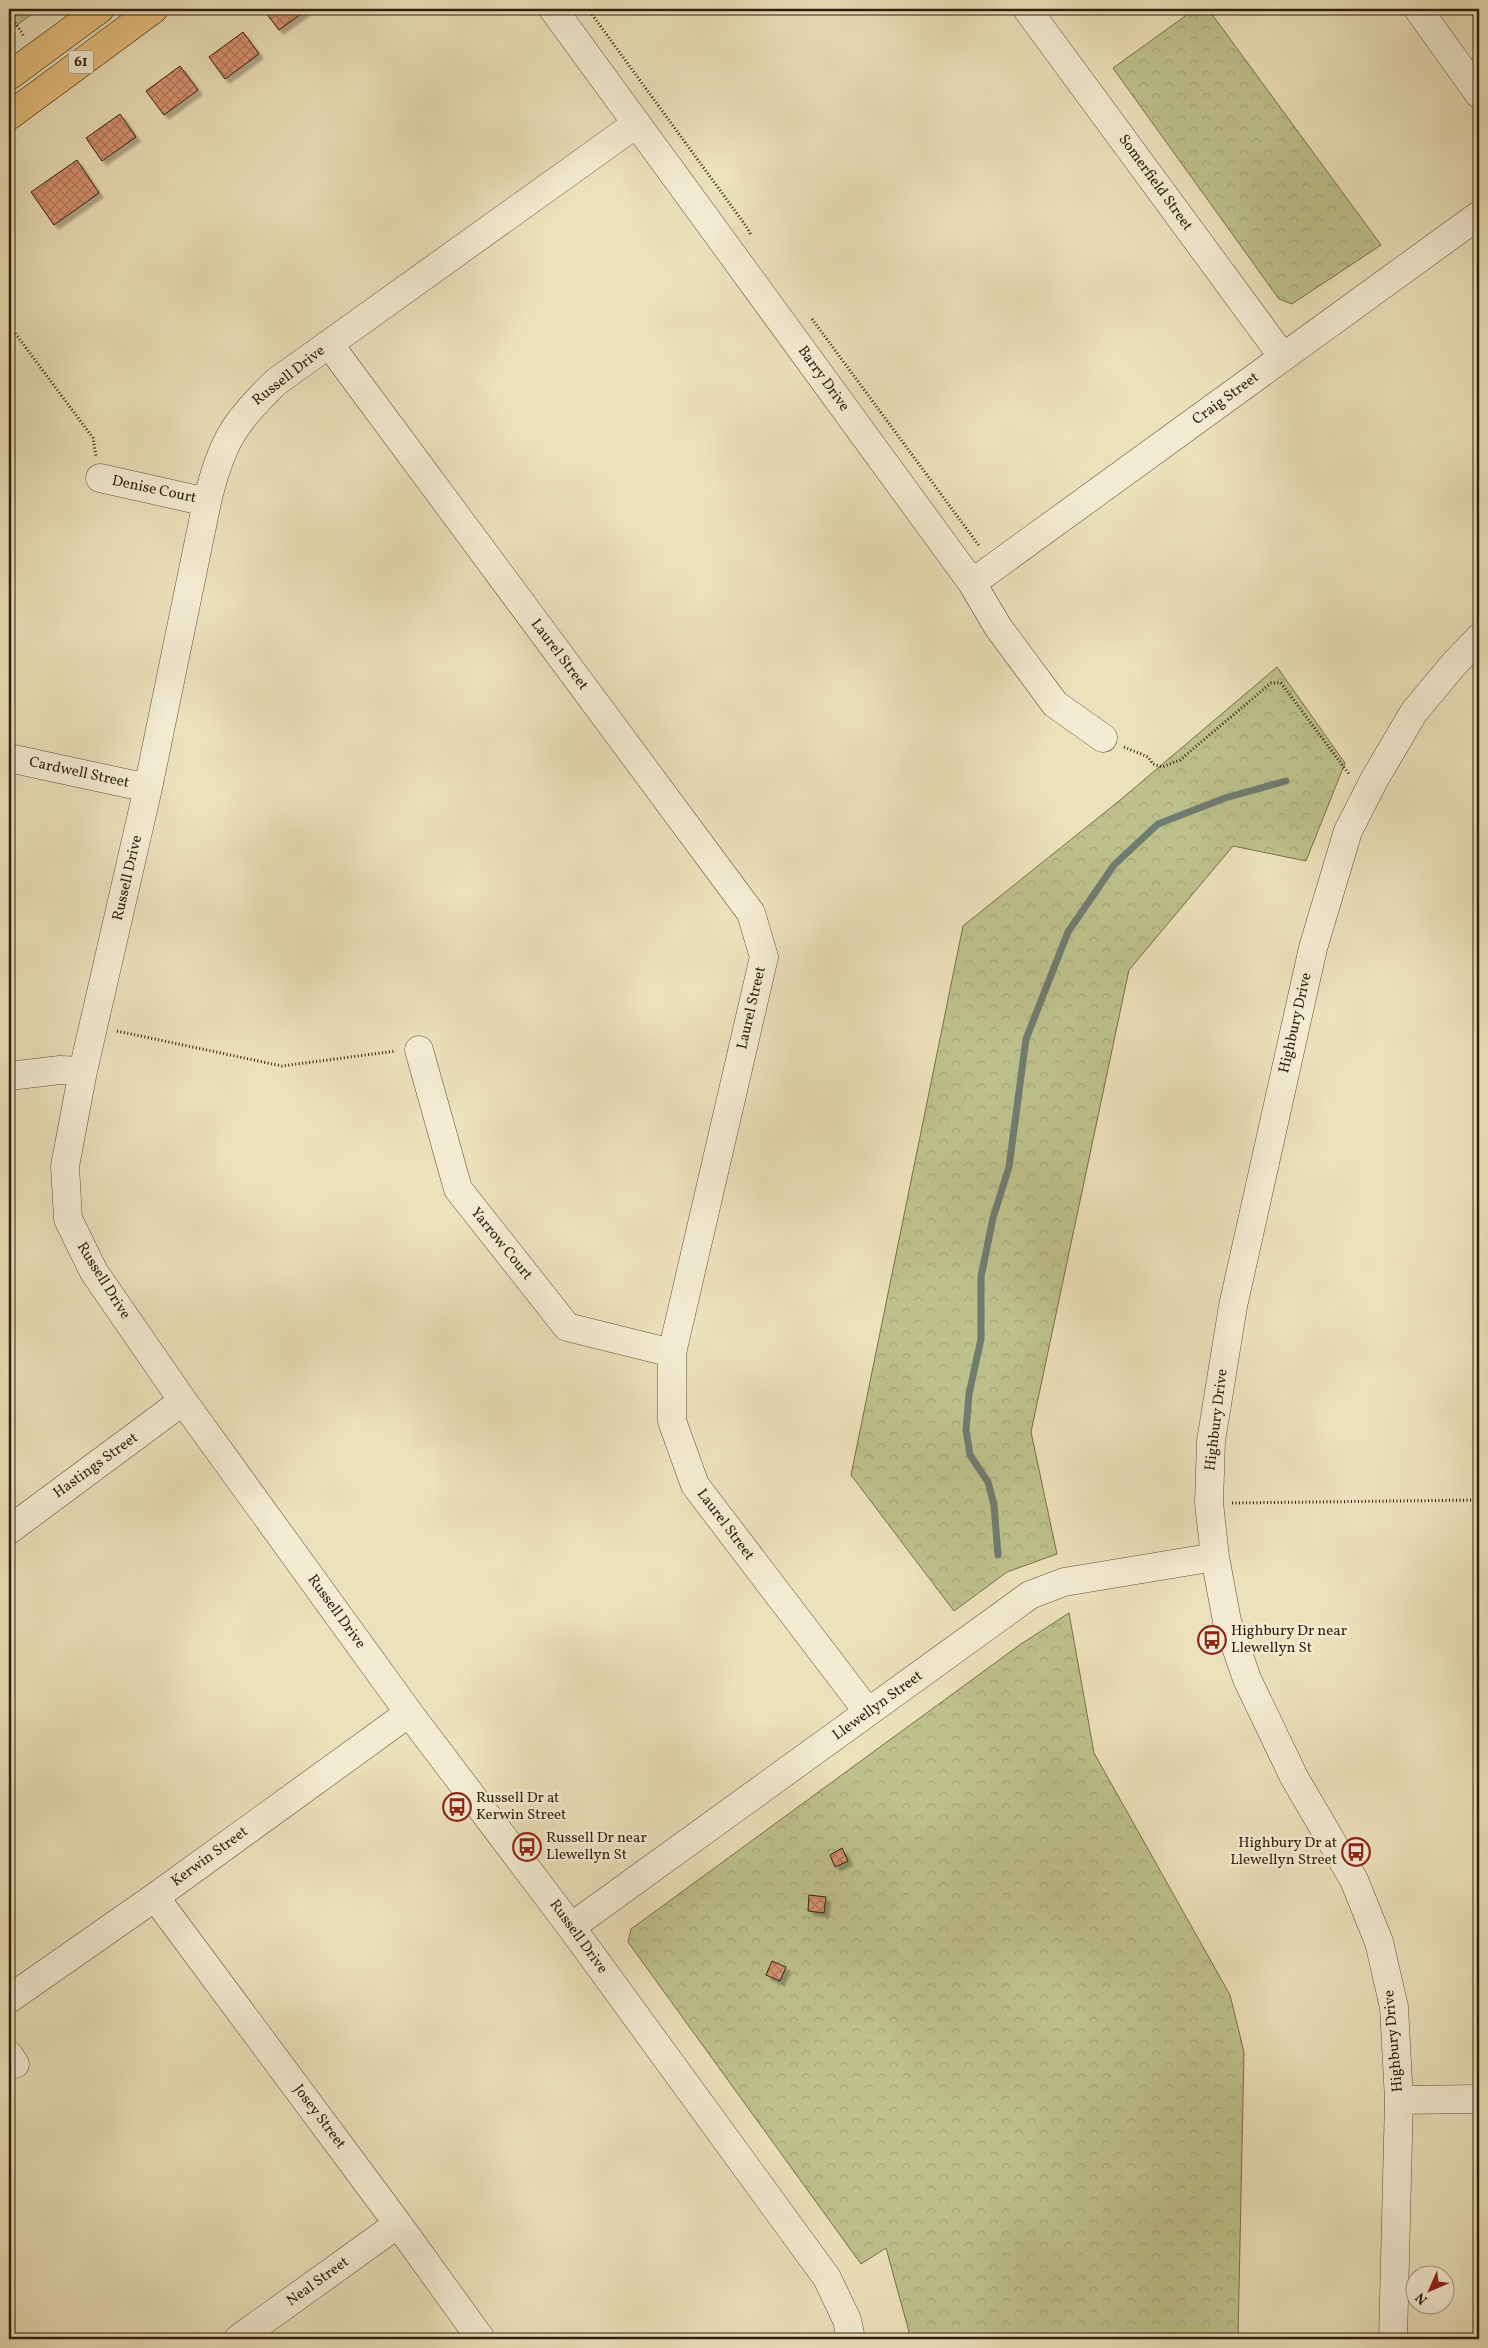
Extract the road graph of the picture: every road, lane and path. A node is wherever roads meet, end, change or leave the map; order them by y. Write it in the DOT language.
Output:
graph roads {
  1 [pos="100,9"];
  2 [pos="154,9"];
  3 [pos="553,9"];
  4 [pos="588,9"];
  5 [pos="1027,9"];
  6 [pos="1418,9"];
  7 [pos="9,76"];
  8 [pos="1479,94"];
  9 [pos="9,116"];
  10 [pos="636,124"];
  11 [pos="1479,215"];
  12 [pos="754,241"];
  13 [pos="812,318"];
  14 [pos="9,325"];
  15 [pos="329,344"];
  16 [pos="1283,357"];
  17 [pos="100,478"];
  18 [pos="207,502"];
  19 [pos="983,550"];
  20 [pos="972,583"];
  21 [pos="1479,638"];
  22 [pos="1103,738"];
  23 [pos="9,758"];
  24 [pos="1356,769"];
  25 [pos="148,788"];
  26 [pos="95,1027"];
  27 [pos="419,1050"];
  28 [pos="83,1071"];
  29 [pos="9,1076"];
  30 [pos="672,1353"];
  31 [pos="183,1401"];
  32 [pos="1479,1500"];
  33 [pos="1209,1503"];
  34 [pos="9,1530"];
  35 [pos="1215,1557"];
  36 [pos="868,1712"];
  37 [pos="409,1713"];
  38 [pos="155,1897"];
  39 [pos="572,1928"];
  40 [pos="9,1999"];
  41 [pos="1479,2098"];
  42 [pos="1399,2100"];
  43 [pos="398,2224"];
  44 [pos="238,2339"];
  45 [pos="481,2339"];
  46 [pos="851,2339"];
  47 [pos="1393,2339"];
  1 -- 7 [label="main road, 61"];
  2 -- 9 [label="main road, 61"];
  3 -- 10 [label="street, Barry Drive"];
  4 -- 12 [label="path"];
  5 -- 16 [label="street, Somerfield Street"];
  6 -- 8 [label="street"];
  10 -- 15 [label="street, Russell Drive"];
  10 -- 20 [label="street, Barry Drive"];
  11 -- 16 [label="street, Craig Street"];
  13 -- 19 [label="path"];
  14 -- 17 [label="path"];
  15 -- 18 [label="street, Russell Drive"];
  15 -- 30 [label="street, Laurel Street"];
  16 -- 20 [label="street, Craig Street"];
  17 -- 18 [label="street, Denise Court"];
  18 -- 25 [label="street, Russell Drive"];
  20 -- 22 [label="street, Barry Drive"];
  21 -- 33 [label="street, Highbury Drive"];
  22 -- 24 [label="path"];
  23 -- 25 [label="street, Cardwell Street"];
  25 -- 26 [label="street, Russell Drive"];
  26 -- 27 [label="path"];
  26 -- 28 [label="street, Russell Drive"];
  27 -- 30 [label="street, Yarrow Court"];
  28 -- 29 [label="street"];
  28 -- 31 [label="street, Russell Drive"];
  30 -- 36 [label="street, Laurel Street"];
  31 -- 34 [label="street, Hastings Street"];
  31 -- 37 [label="street, Russell Drive"];
  32 -- 33 [label="path"];
  33 -- 35 [label="street, Highbury Drive"];
  35 -- 36 [label="street, Llewellyn Street"];
  35 -- 42 [label="street, Highbury Drive"];
  36 -- 39 [label="street, Llewellyn Street"];
  37 -- 38 [label="street, Kerwin Street"];
  37 -- 39 [label="street, Russell Drive"];
  38 -- 40 [label="street, Kerwin Street"];
  38 -- 43 [label="street, Josey Street"];
  39 -- 46 [label="street, Russell Drive"];
  41 -- 42 [label="street"];
  42 -- 47 [label="street, Highbury Drive"];
  43 -- 44 [label="street, Neal Street"];
  43 -- 45 [label="street, Josey Street"];
}
